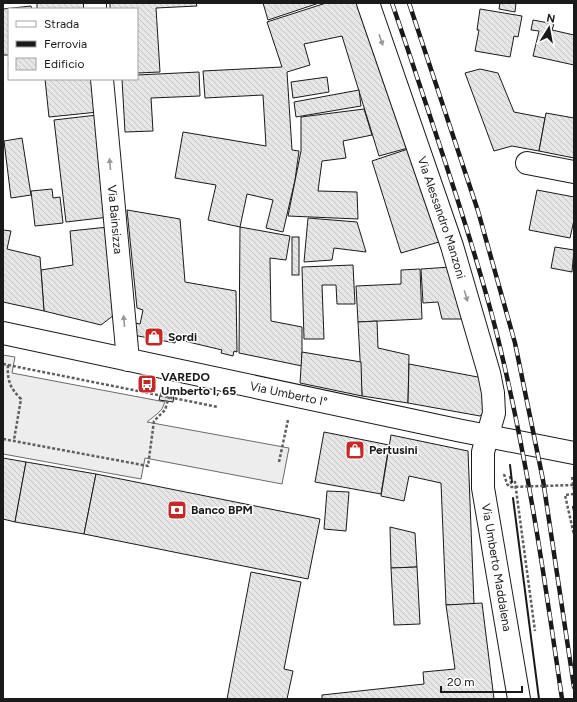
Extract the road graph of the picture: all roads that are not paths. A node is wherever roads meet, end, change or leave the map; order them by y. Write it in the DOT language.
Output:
graph roads {
  1 [pos="368,3"];
  2 [pos="102,80"];
  3 [pos="527,163"];
  4 [pos="574,172"];
  5 [pos="3,333"];
  6 [pos="128,360"];
  7 [pos="488,436"];
  8 [pos="574,453"];
  9 [pos="519,699"];
  1 -- 7 [label="street, Via Alessandro Manzoni, one-way"];
  6 -- 2 [label="street, Via Bainsizza, one-way"];
  3 -- 4 [label="street"];
  5 -- 6 [label="street, Via Umberto I°"];
  6 -- 7 [label="street, Via Umberto I°"];
  7 -- 8 [label="street, Via Umberto I°"];
  7 -- 9 [label="street, Via Umberto Maddalena"];
}
